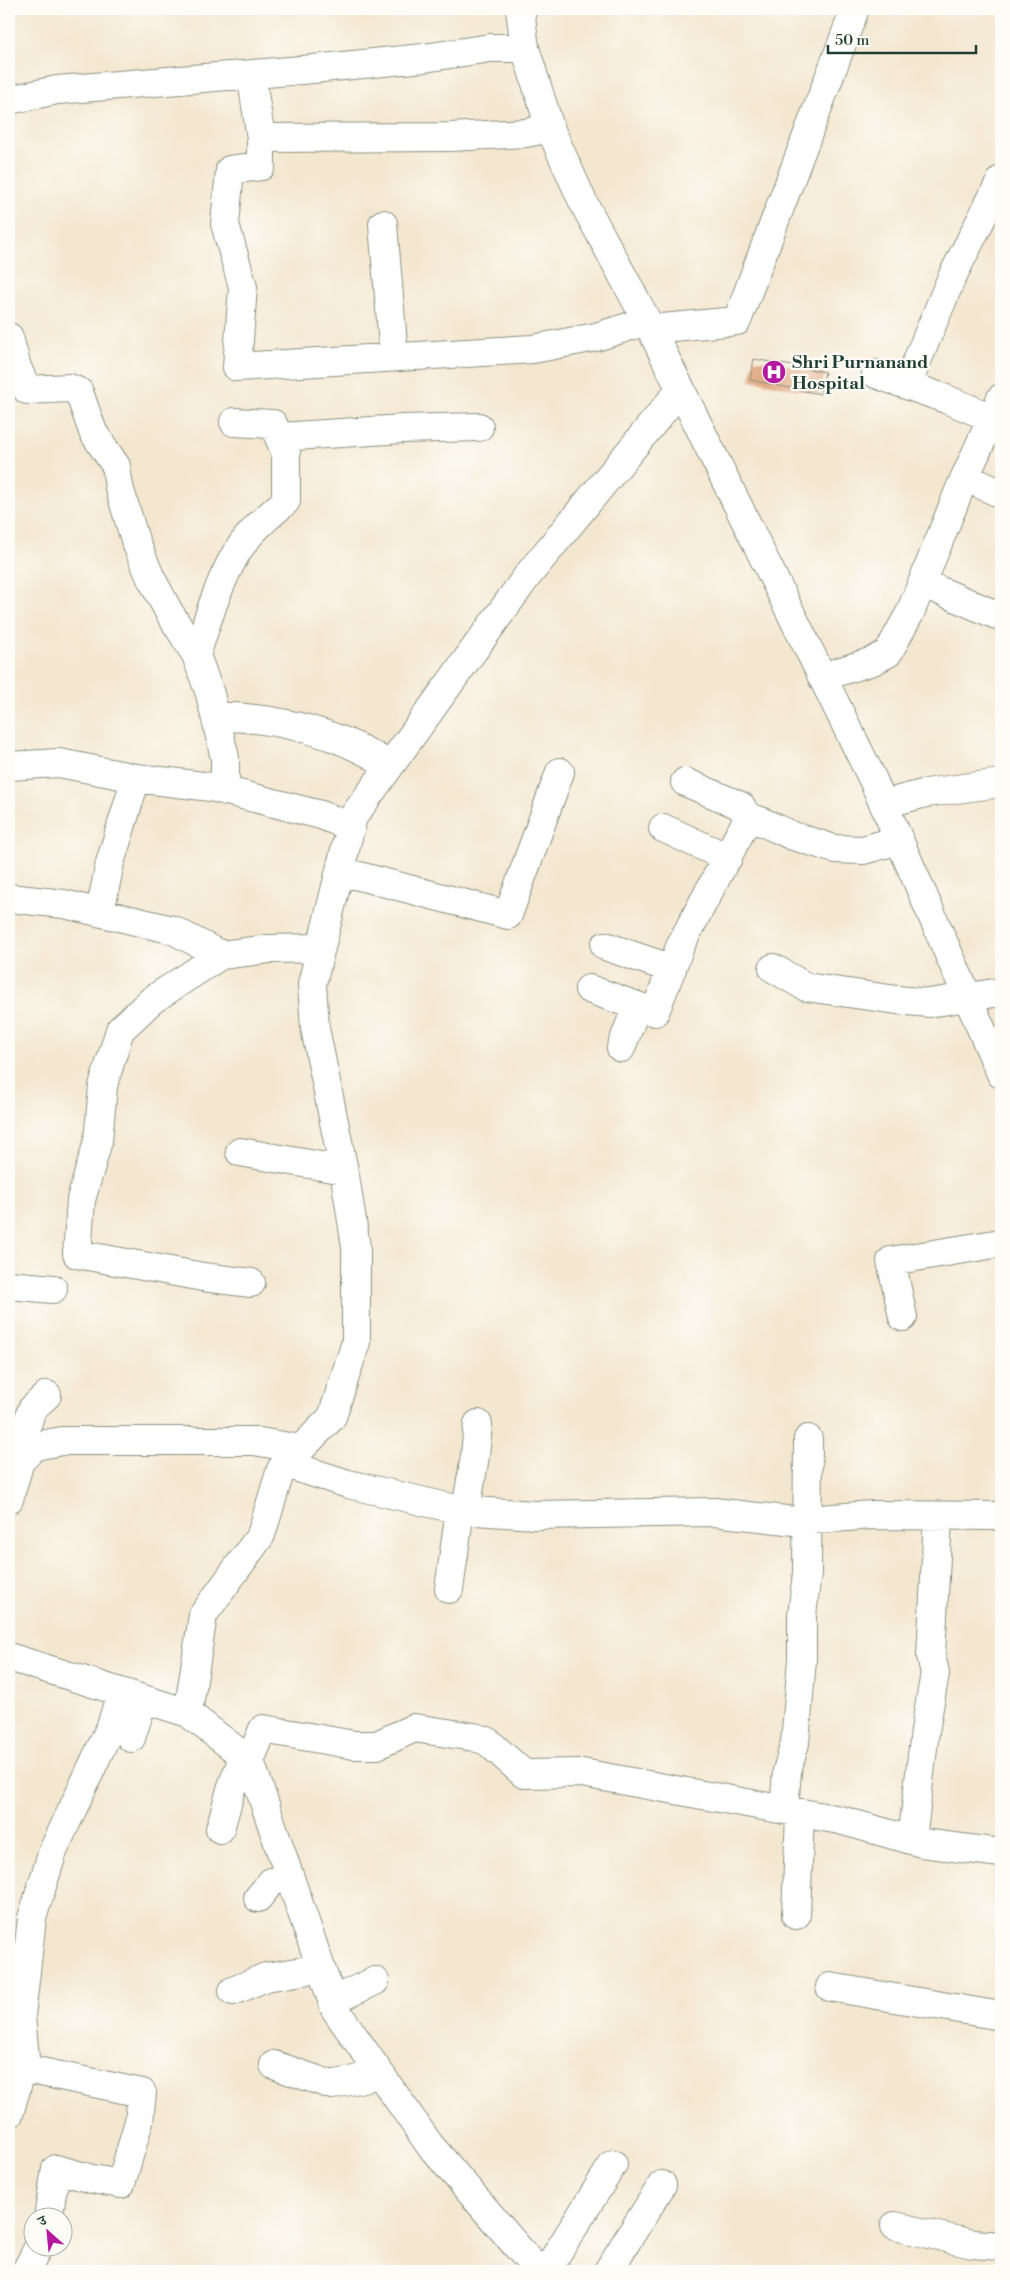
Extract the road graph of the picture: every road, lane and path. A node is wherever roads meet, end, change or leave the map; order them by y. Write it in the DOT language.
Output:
graph roads {
  1 [pos="520,9"];
  2 [pos="855,9"];
  3 [pos="525,48"];
  4 [pos="251,74"];
  5 [pos="9,100"];
  6 [pos="550,128"];
  7 [pos="262,138"];
  8 [pos="1001,180"];
  9 [pos="382,224"];
  10 [pos="649,325"];
  11 [pos="9,337"];
  12 [pos="394,357"];
  13 [pos="876,374"];
  14 [pos="907,385"];
  15 [pos="680,389"];
  16 [pos="997,408"];
  17 [pos="234,422"];
  18 [pos="479,427"];
  19 [pos="279,437"];
  20 [pos="965,478"];
  21 [pos="1001,494"];
  22 [pos="922,583"];
  23 [pos="1001,617"];
  24 [pos="196,655"];
  25 [pos="822,677"];
  26 [pos="216,716"];
  27 [pos="9,766"];
  28 [pos="390,766"];
  29 [pos="560,772"];
  30 [pos="136,778"];
  31 [pos="685,782"];
  32 [pos="1001,783"];
  33 [pos="225,791"];
  34 [pos="884,804"];
  35 [pos="748,818"];
  36 [pos="351,827"];
  37 [pos="663,828"];
  38 [pos="899,840"];
  39 [pos="728,858"];
  40 [pos="340,871"];
  41 [pos="9,898"];
  42 [pos="100,912"];
  43 [pos="605,946"];
  44 [pos="321,948"];
  45 [pos="221,955"];
  46 [pos="773,968"];
  47 [pos="672,969"];
  48 [pos="589,989"];
  49 [pos="1001,992"];
  50 [pos="968,997"];
  51 [pos="637,1006"];
  52 [pos="622,1048"];
  53 [pos="1001,1074"];
  54 [pos="240,1152"];
  55 [pos="344,1170"];
  56 [pos="1001,1243"];
  57 [pos="251,1283"];
  58 [pos="9,1285"];
  59 [pos="53,1289"];
  60 [pos="903,1317"];
  61 [pos="47,1395"];
  62 [pos="478,1424"];
  63 [pos="808,1439"];
  64 [pos="293,1457"];
  65 [pos="15,1458"];
  66 [pos="9,1499"];
  67 [pos="463,1510"];
  68 [pos="938,1516"];
  69 [pos="1001,1516"];
  70 [pos="808,1520"];
  71 [pos="449,1589"];
  72 [pos="9,1657"];
  73 [pos="132,1696"];
  74 [pos="188,1713"];
  75 [pos="131,1738"];
  76 [pos="247,1759"];
  77 [pos="792,1812"];
  78 [pos="220,1829"];
  79 [pos="912,1840"];
  80 [pos="1001,1852"];
  81 [pos="289,1876"];
  82 [pos="258,1898"];
  83 [pos="796,1915"];
  84 [pos="20,1931"];
  85 [pos="320,1968"];
  86 [pos="375,1981"];
  87 [pos="830,1987"];
  88 [pos="233,1992"];
  89 [pos="332,2000"];
  90 [pos="1001,2016"];
  91 [pos="274,2065"];
  92 [pos="22,2068"];
  93 [pos="380,2074"];
  94 [pos="9,2114"];
  95 [pos="613,2164"];
  96 [pos="662,2185"];
  97 [pos="50,2208"];
  98 [pos="895,2226"];
  99 [pos="1001,2246"];
  100 [pos="33,2258"];
  101 [pos="26,2271"];
  102 [pos="538,2271"];
  103 [pos="546,2271"];
  104 [pos="608,2271"];
  1 -- 3 [label="main road"];
  2 -- 10 [label="main road"];
  3 -- 4 [label="main road"];
  3 -- 6 [label="main road"];
  4 -- 5 [label="main road"];
  4 -- 7 [label="main road"];
  6 -- 7 [label="main road"];
  6 -- 10 [label="main road"];
  7 -- 12 [label="main road"];
  8 -- 14 [label="main road"];
  9 -- 12 [label="main road"];
  10 -- 12 [label="main road"];
  10 -- 15 [label="main road"];
  11 -- 24 [label="main road"];
  13 -- 14 [label="main road"];
  14 -- 16 [label="main road"];
  15 -- 25 [label="main road"];
  15 -- 28 [label="main road"];
  16 -- 20 [label="main road"];
  17 -- 19 [label="main road"];
  18 -- 19 [label="main road"];
  19 -- 24 [label="main road"];
  20 -- 21 [label="main road"];
  20 -- 22 [label="main road"];
  22 -- 23 [label="main road"];
  22 -- 25 [label="main road"];
  24 -- 26 [label="main road"];
  25 -- 34 [label="main road"];
  26 -- 28 [label="main road"];
  26 -- 33 [label="main road"];
  27 -- 30 [label="main road"];
  28 -- 36 [label="main road"];
  29 -- 40 [label="main road"];
  30 -- 33 [label="main road"];
  30 -- 42 [label="main road"];
  31 -- 35 [label="main road"];
  32 -- 34 [label="main road"];
  33 -- 36 [label="main road"];
  34 -- 38 [label="main road"];
  35 -- 38 [label="main road"];
  35 -- 39 [label="main road"];
  36 -- 40 [label="main road"];
  37 -- 39 [label="main road"];
  38 -- 50 [label="main road"];
  39 -- 47 [label="main road"];
  40 -- 44 [label="main road"];
  41 -- 42 [label="main road"];
  42 -- 45 [label="main road"];
  43 -- 47 [label="main road"];
  44 -- 45 [label="main road"];
  44 -- 55 [label="main road"];
  45 -- 57 [label="main road"];
  46 -- 50 [label="main road"];
  47 -- 51 [label="main road"];
  48 -- 51 [label="main road"];
  49 -- 50 [label="main road"];
  50 -- 53 [label="main road"];
  51 -- 52 [label="main road"];
  54 -- 55 [label="main road"];
  55 -- 64 [label="main road"];
  56 -- 60 [label="main road"];
  58 -- 59 [label="main road"];
  61 -- 65 [label="main road"];
  62 -- 67 [label="main road"];
  63 -- 70 [label="main road"];
  64 -- 65 [label="main road"];
  64 -- 67 [label="main road"];
  64 -- 74 [label="main road"];
  65 -- 66 [label="main road"];
  67 -- 70 [label="main road"];
  67 -- 71 [label="main road"];
  68 -- 69 [label="main road"];
  68 -- 70 [label="main road"];
  68 -- 79 [label="main road"];
  70 -- 77 [label="main road"];
  72 -- 73 [label="main road"];
  73 -- 74 [label="main road"];
  73 -- 75 [label="main road"];
  73 -- 84 [label="main road"];
  74 -- 76 [label="main road"];
  76 -- 77 [label="main road"];
  76 -- 78 [label="main road"];
  76 -- 81 [label="main road"];
  77 -- 79 [label="main road"];
  77 -- 83 [label="main road"];
  79 -- 80 [label="main road"];
  81 -- 82 [label="main road"];
  81 -- 85 [label="main road"];
  84 -- 92 [label="main road"];
  85 -- 88 [label="main road"];
  85 -- 89 [label="main road"];
  86 -- 89 [label="main road"];
  87 -- 90 [label="main road"];
  89 -- 93 [label="main road"];
  91 -- 93 [label="main road"];
  92 -- 94 [label="main road"];
  92 -- 97 [label="main road"];
  93 -- 102 [label="main road"];
  95 -- 103 [label="main road"];
  96 -- 104 [label="main road"];
  98 -- 99 [label="main road"];
  100 -- 101 [label="main road"];
}
